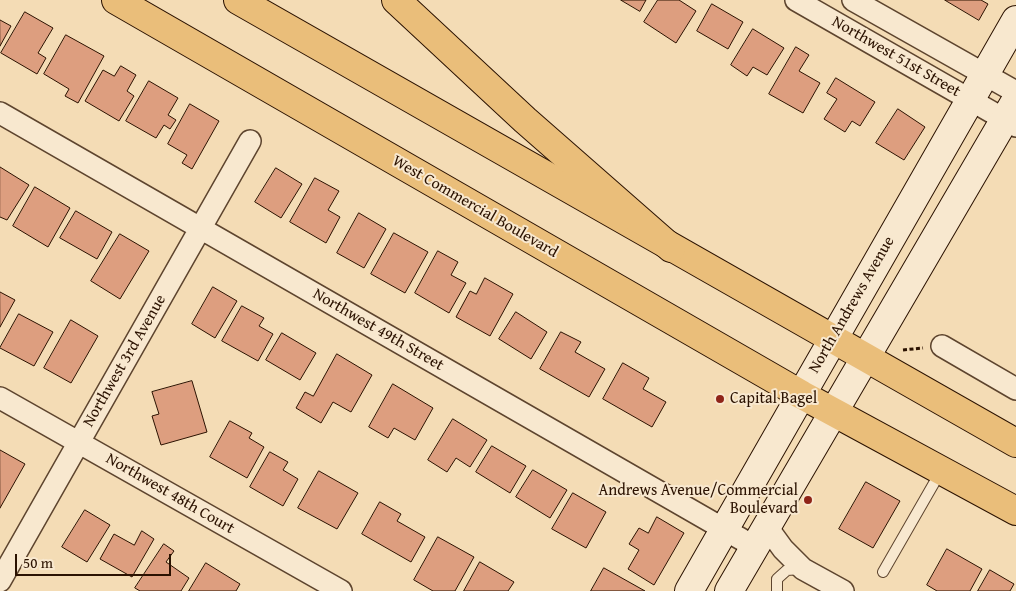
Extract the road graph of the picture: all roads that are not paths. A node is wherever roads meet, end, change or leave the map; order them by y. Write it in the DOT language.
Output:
graph roads {
  1 [pos="116,0"];
  2 [pos="238,0"];
  3 [pos="396,0"];
  4 [pos="796,0"];
  5 [pos="853,0"];
  6 [pos="885,8"];
  7 [pos="1016,20"];
  8 [pos="866,40"];
  9 [pos="984,74"];
  10 [pos="1016,92"];
  11 [pos="970,100"];
  12 [pos="0,113"];
  13 [pos="1012,115"];
  14 [pos="250,141"];
  15 [pos="201,228"];
  16 [pos="671,248"];
  17 [pos="833,339"];
  18 [pos="942,346"];
  19 [pos="866,357"];
  20 [pos="1016,389"];
  21 [pos="802,395"];
  22 [pos="0,398"];
  23 [pos="834,413"];
  24 [pos="79,443"];
  25 [pos="1016,443"];
  26 [pos="941,471"];
  27 [pos="1016,510"];
  28 [pos="723,529"];
  29 [pos="761,537"];
  30 [pos="803,569"];
  31 [pos="882,572"];
  32 [pos="0,581"];
  33 [pos="341,591"];
  34 [pos="689,591"];
  35 [pos="729,591"];
  36 [pos="777,591"];
  37 [pos="842,591"];
  1 -- 21 [label="main road, West Commercial Boulevard"];
  2 -- 16 [label="main road"];
  3 -- 16 [label="main road"];
  4 -- 8 [label="street, Northwest 51st Street"];
  5 -- 6 [label="street, Northwest 51st Street"];
  6 -- 8 [label="street"];
  6 -- 9 [label="street, Northwest 51st Street"];
  7 -- 9 [label="main road, North Andrews Avenue"];
  8 -- 11 [label="street, Northwest 51st Street"];
  9 -- 10 [label="street, Northwest 51st Street"];
  9 -- 11 [label="main road, North Andrews Avenue"];
  11 -- 13 [label="street, Northwest 51st Street"];
  11 -- 17 [label="main road, North Andrews Avenue"];
  12 -- 15 [label="street, Northwest 49th Street"];
  13 -- 19 [label="main road"];
  14 -- 15 [label="street, Northwest 3rd Avenue"];
  15 -- 24 [label="street, Northwest 3rd Avenue"];
  15 -- 28 [label="street, Northwest 49th Street"];
  16 -- 17 [label="main road"];
  17 -- 19 [label="main road"];
  17 -- 21 [label="main road, North Andrews Avenue"];
  18 -- 20 [label="street"];
  19 -- 23 [label="main road"];
  19 -- 25 [label="main road"];
  21 -- 23 [label="main road, West Commercial Boulevard"];
  21 -- 28 [label="main road, North Andrews Avenue"];
  22 -- 24 [label="street, Northwest 48th Court"];
  23 -- 26 [label="main road, West Commercial Boulevard"];
  23 -- 29 [label="main road"];
  24 -- 32 [label="street, Northwest 3rd Avenue"];
  24 -- 33 [label="street, Northwest 48th Court"];
  26 -- 27 [label="main road, West Commercial Boulevard"];
  26 -- 31 [label="lane"];
  28 -- 29 [label="street, Northwest 49th Street"];
  28 -- 34 [label="main road, North Andrews Avenue"];
  29 -- 30 [label="street"];
  29 -- 35 [label="main road"];
  30 -- 36 [label="lane"];
  30 -- 37 [label="street"];
}
